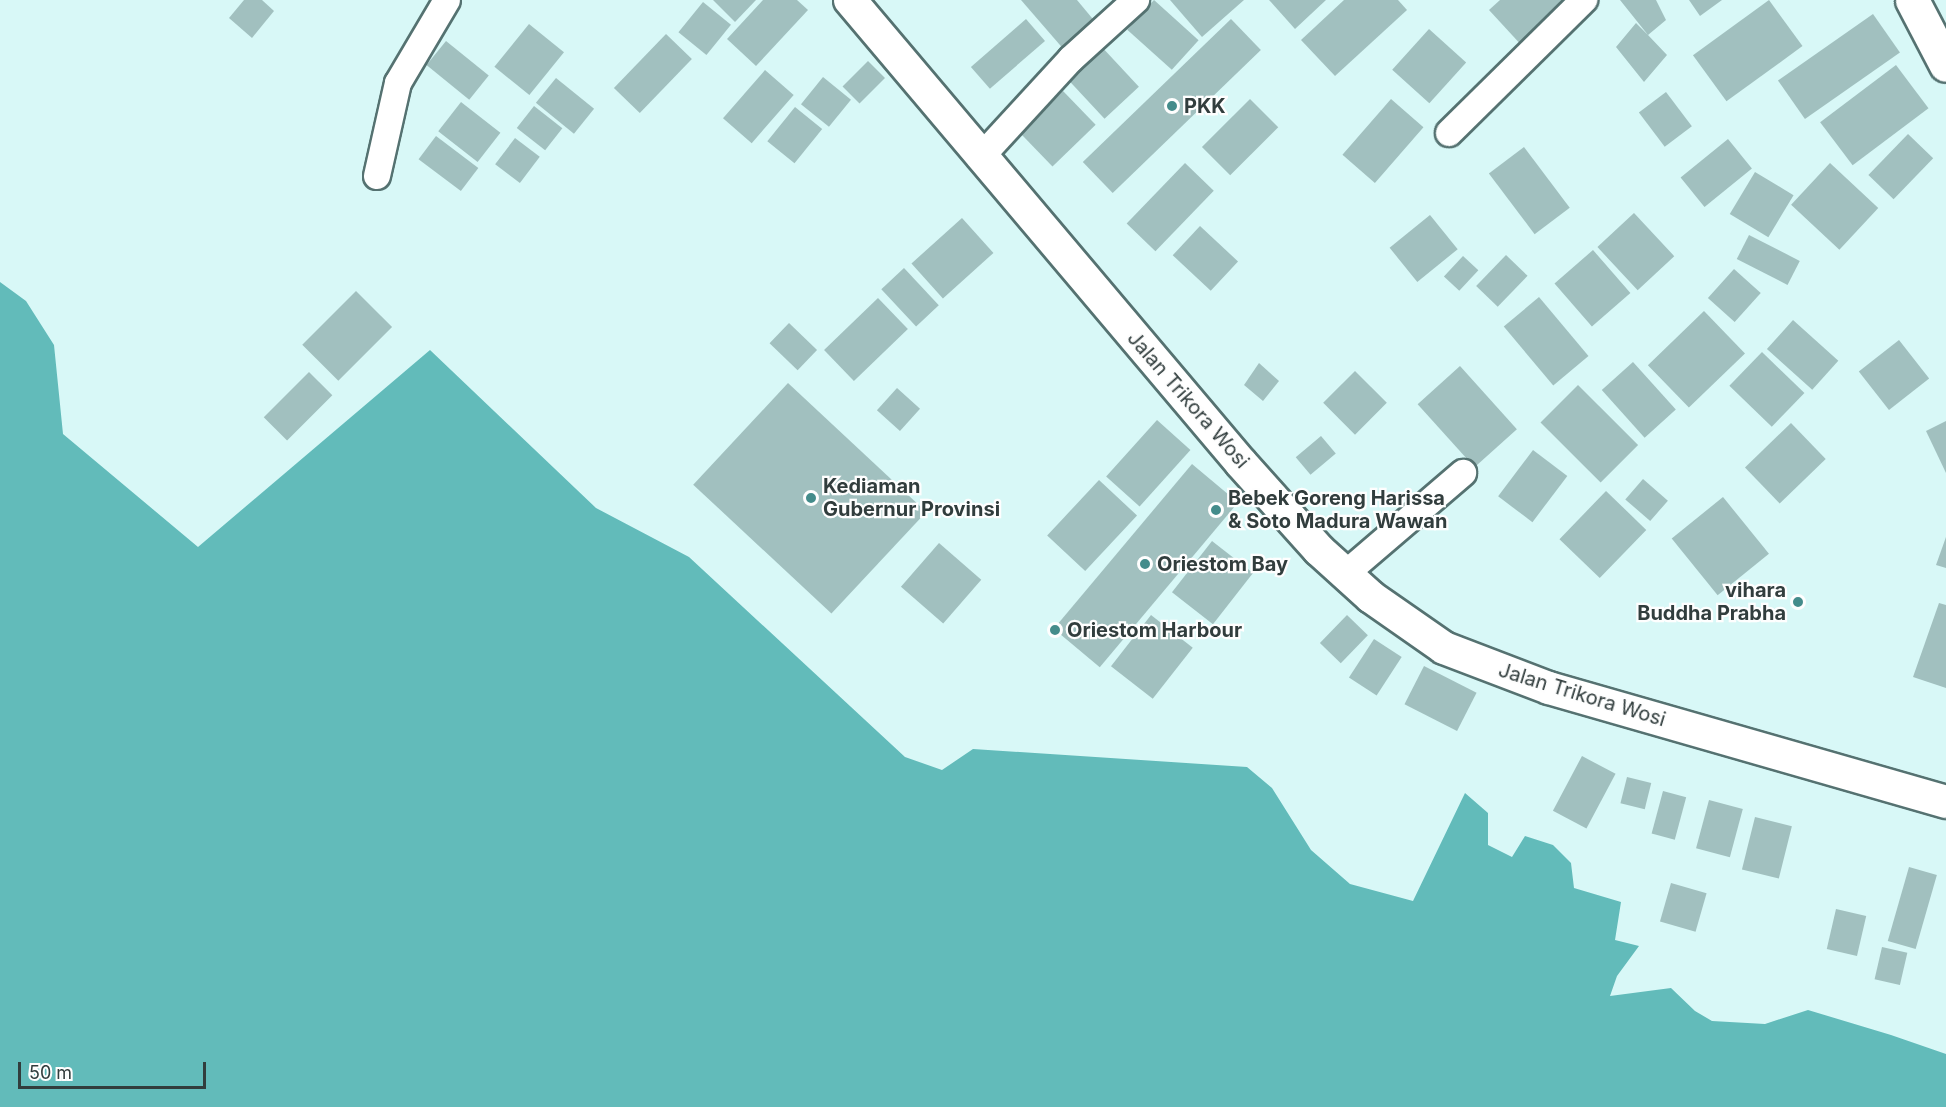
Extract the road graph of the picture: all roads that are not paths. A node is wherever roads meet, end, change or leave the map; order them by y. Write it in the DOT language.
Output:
graph roads {
  1 [pos="447,0"];
  2 [pos="850,0"];
  3 [pos="1136,0"];
  4 [pos="1584,0"];
  5 [pos="1912,0"];
  6 [pos="1946,65"];
  7 [pos="1449,133"];
  8 [pos="980,158"];
  9 [pos="377,176"];
  10 [pos="1463,473"];
  11 [pos="1344,575"];
  12 [pos="1946,802"];
  1 -- 9 [label="street"];
  2 -- 8 [label="street, Jalan Trikora Wosi"];
  3 -- 8 [label="street"];
  4 -- 7 [label="street"];
  5 -- 6 [label="highway"];
  8 -- 11 [label="street, Jalan Trikora Wosi"];
  10 -- 11 [label="street"];
  11 -- 12 [label="street, Jalan Trikora Wosi"];
}
